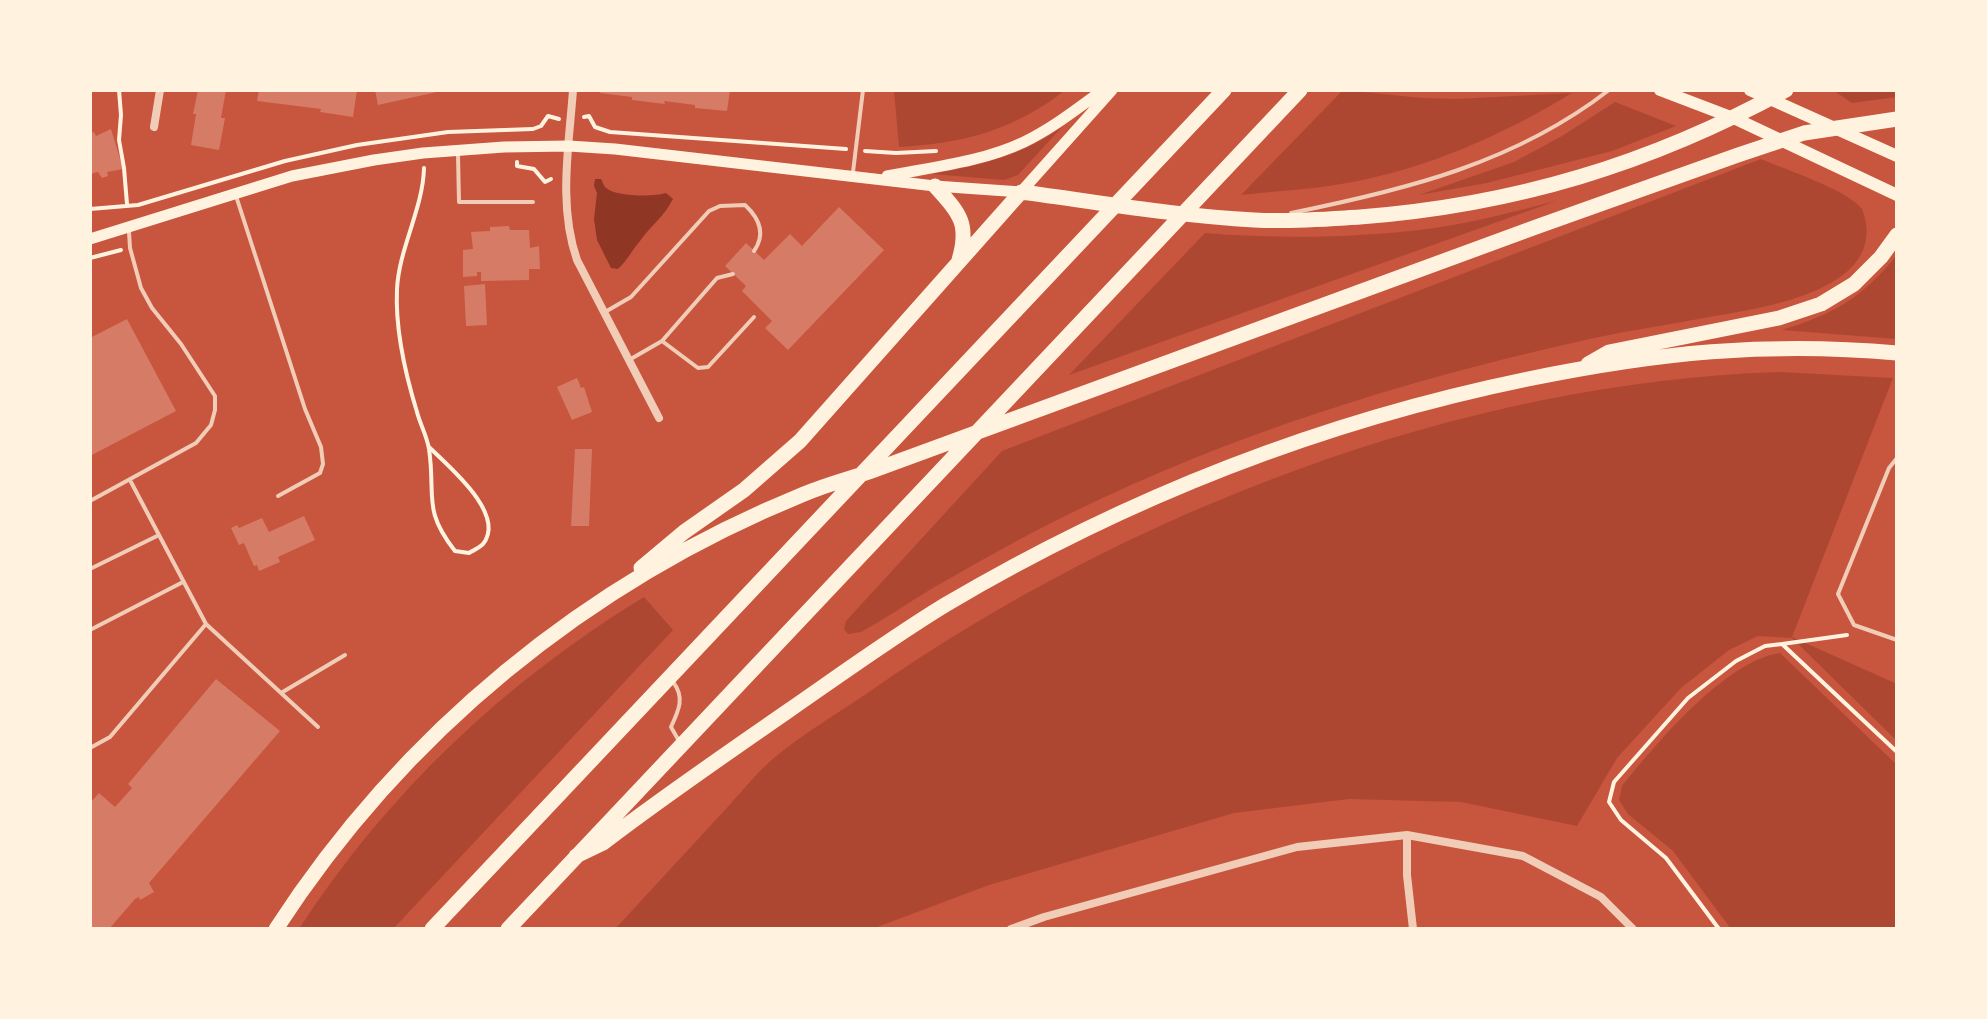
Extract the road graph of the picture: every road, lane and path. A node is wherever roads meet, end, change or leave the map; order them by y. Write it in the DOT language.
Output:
graph roads {
  1 [pos="119,90"];
  2 [pos="160,90"];
  3 [pos="573,90"];
  4 [pos="863,90"];
  5 [pos="1103,90"];
  6 [pos="1112,90"];
  7 [pos="1224,90"];
  8 [pos="1300,90"];
  9 [pos="1609,90"];
  10 [pos="1660,90"];
  11 [pos="1750,90"];
  12 [pos="1773,90"];
  13 [pos="1785,97"];
  14 [pos="582,117"];
  15 [pos="1897,120"];
  16 [pos="154,127"];
  17 [pos="569,146"];
  18 [pos="846,149"];
  19 [pos="458,150"];
  20 [pos="944,150"];
  21 [pos="868,152"];
  22 [pos="423,153"];
  23 [pos="1897,156"];
  24 [pos="517,166"];
  25 [pos="852,176"];
  26 [pos="551,179"];
  27 [pos="873,179"];
  28 [pos="935,186"];
  29 [pos="1020,192"];
  30 [pos="235,194"];
  31 [pos="1897,195"];
  32 [pos="533,202"];
  33 [pos="90,209"];
  34 [pos="1256,220"];
  35 [pos="128,227"];
  36 [pos="1897,235"];
  37 [pos="90,239"];
  38 [pos="130,248"];
  39 [pos="754,251"];
  40 [pos="90,258"];
  41 [pos="958,264"];
  42 [pos="734,274"];
  43 [pos="605,312"];
  44 [pos="754,317"];
  45 [pos="662,341"];
  46 [pos="1897,354"];
  47 [pos="629,360"];
  48 [pos="1580,369"];
  49 [pos="660,418"];
  50 [pos="429,446"];
  51 [pos="1897,458"];
  52 [pos="130,480"];
  53 [pos="278,496"];
  54 [pos="90,501"];
  55 [pos="159,535"];
  56 [pos="90,569"];
  57 [pos="184,582"];
  58 [pos="595,606"];
  59 [pos="206,624"];
  60 [pos="1868,629"];
  61 [pos="90,630"];
  62 [pos="1897,640"];
  63 [pos="1782,644"];
  64 [pos="345,655"];
  65 [pos="670,678"];
  66 [pos="282,693"];
  67 [pos="318,727"];
  68 [pos="681,746"];
  69 [pos="90,748"];
  70 [pos="1897,752"];
  71 [pos="1408,835"];
  72 [pos="576,856"];
  73 [pos="1044,917"];
  74 [pos="276,929"];
  75 [pos="432,929"];
  76 [pos="508,929"];
  77 [pos="1011,929"];
  78 [pos="1045,929"];
  79 [pos="1413,929"];
  80 [pos="1634,929"];
  81 [pos="1719,929"];
  1 -- 33 [label="path"];
  2 -- 16 [label="street"];
  3 -- 17 [label="street"];
  4 -- 25 [label="lane"];
  5 -- 27 [label="main road"];
  6 -- 29 [label="main road"];
  7 -- 65 [label="highway"];
  8 -- 68 [label="highway"];
  9 -- 34 [label="lane"];
  10 -- 31 [label="main road"];
  11 -- 13 [label="main road"];
  12 -- 13 [label="lane"];
  13 -- 23 [label="main road"];
  13 -- 34 [label="highway"];
  14 -- 18 [label="path"];
  15 -- 58 [label="highway"];
  17 -- 19 [label="main road"];
  17 -- 25 [label="main road"];
  17 -- 43 [label="street"];
  19 -- 22 [label="main road"];
  19 -- 32 [label="lane"];
  20 -- 21 [label="path"];
  22 -- 30 [label="main road"];
  22 -- 50 [label="path"];
  24 -- 26 [label="path"];
  25 -- 27 [label="main road"];
  27 -- 28 [label="main road"];
  28 -- 29 [label="main road"];
  28 -- 41 [label="highway"];
  29 -- 34 [label="highway"];
  29 -- 41 [label="highway"];
  30 -- 35 [label="main road"];
  30 -- 53 [label="lane"];
  35 -- 37 [label="main road"];
  35 -- 38 [label="lane"];
  36 -- 48 [label="highway"];
  38 -- 40 [label="path"];
  38 -- 52 [label="lane"];
  39 -- 43 [label="lane"];
  41 -- 58 [label="highway"];
  42 -- 45 [label="lane"];
  43 -- 47 [label="street"];
  44 -- 45 [label="lane"];
  45 -- 47 [label="lane"];
  46 -- 48 [label="highway"];
  47 -- 49 [label="street"];
  48 -- 72 [label="highway"];
  50 -- 50 [label="path"];
  51 -- 60 [label="lane"];
  52 -- 54 [label="lane"];
  52 -- 55 [label="lane"];
  55 -- 56 [label="lane"];
  55 -- 57 [label="lane"];
  57 -- 59 [label="lane"];
  57 -- 61 [label="lane"];
  58 -- 74 [label="highway"];
  59 -- 66 [label="lane"];
  59 -- 69 [label="lane"];
  60 -- 62 [label="lane"];
  60 -- 63 [label="path"];
  63 -- 70 [label="path"];
  63 -- 81 [label="path"];
  64 -- 66 [label="lane"];
  65 -- 68 [label="lane"];
  65 -- 75 [label="highway"];
  66 -- 67 [label="lane"];
  68 -- 72 [label="highway"];
  71 -- 73 [label="street"];
  71 -- 79 [label="street"];
  71 -- 80 [label="street"];
  72 -- 76 [label="highway"];
  73 -- 77 [label="street"];
  73 -- 78 [label="street"];
}
